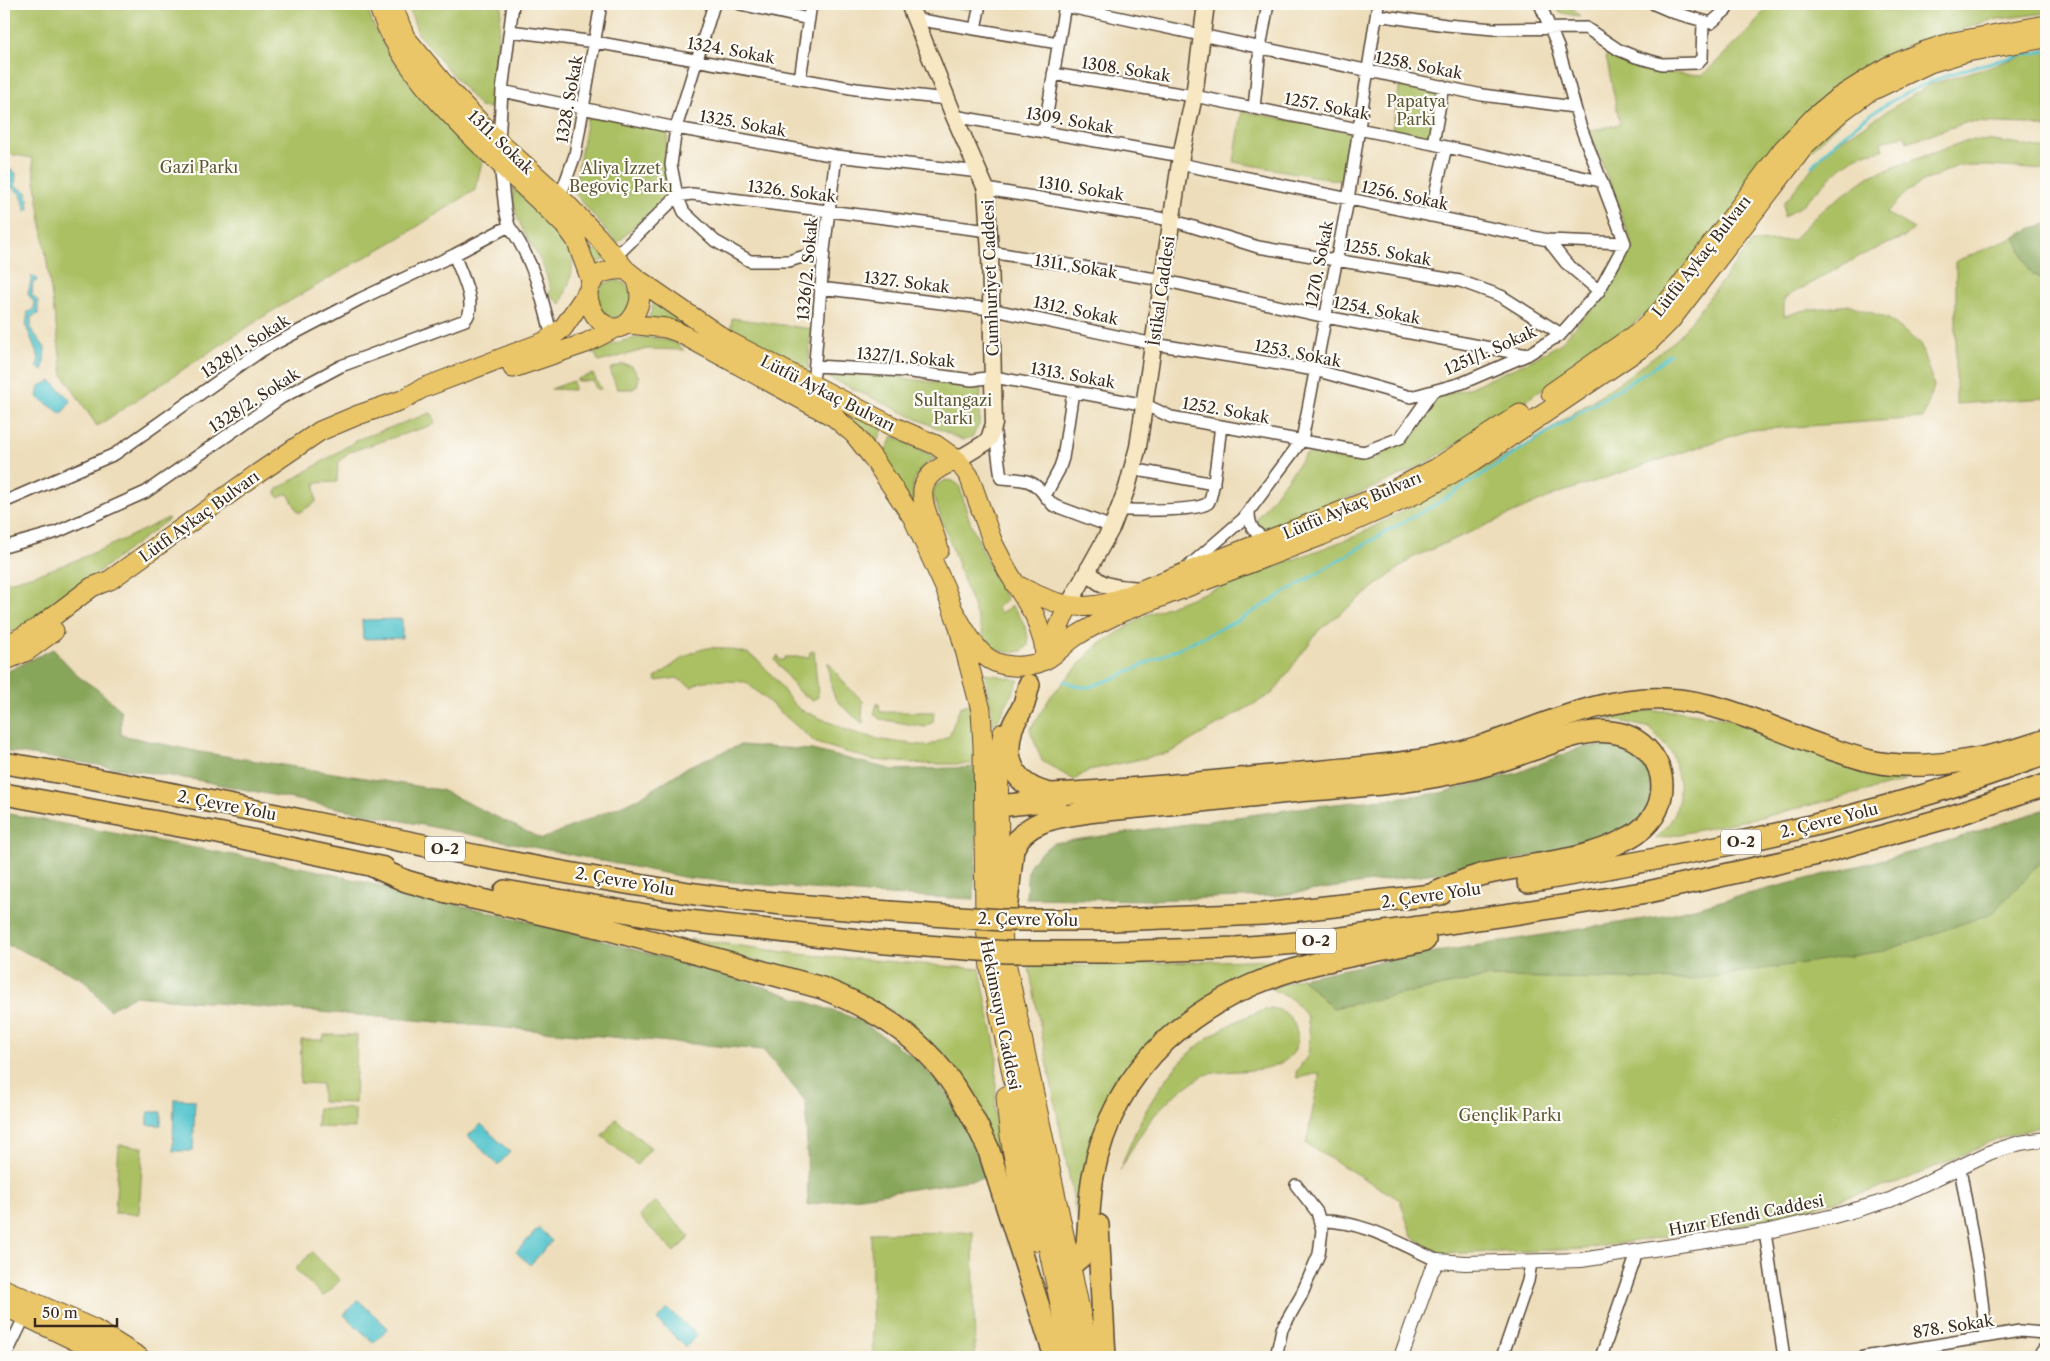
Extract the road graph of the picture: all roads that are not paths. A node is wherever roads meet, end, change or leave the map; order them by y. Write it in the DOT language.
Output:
graph roads {
  1 [pos="378,4"];
  2 [pos="392,4"];
  3 [pos="514,4"];
  4 [pos="602,4"];
  5 [pos="714,4"];
  6 [pos="740,4"];
  7 [pos="811,4"];
  8 [pos="980,4"];
  9 [pos="1206,4"];
  10 [pos="1268,4"];
  11 [pos="1540,4"];
  12 [pos="1654,4"];
  13 [pos="1730,4"];
  14 [pos="1065,5"];
  15 [pos="1378,9"];
  16 [pos="912,11"];
  17 [pos="809,18"];
  18 [pos="1703,22"];
  19 [pos="2046,25"];
  20 [pos="1550,28"];
  21 [pos="975,29"];
  22 [pos="510,31"];
  23 [pos="1202,35"];
  24 [pos="2046,38"];
  25 [pos="595,42"];
  26 [pos="1058,43"];
  27 [pos="1260,48"];
  28 [pos="698,61"];
  29 [pos="1368,72"];
  30 [pos="1053,74"];
  31 [pos="800,79"];
  32 [pos="1443,86"];
  33 [pos="502,91"];
  34 [pos="1194,96"];
  35 [pos="947,99"];
  36 [pos="1574,107"];
  37 [pos="584,108"];
  38 [pos="1254,108"];
  39 [pos="954,116"];
  40 [pos="676,128"];
  41 [pos="1359,129"];
  42 [pos="1044,132"];
  43 [pos="499,142"];
  44 [pos="1433,144"];
  45 [pos="1446,148"];
  46 [pos="836,156"];
  47 [pos="1180,160"];
  48 [pos="500,165"];
  49 [pos="980,172"];
  50 [pos="1600,180"];
  51 [pos="986,189"];
  52 [pos="677,196"];
  53 [pos="560,197"];
  54 [pos="1348,200"];
  55 [pos="828,212"];
  56 [pos="1430,216"];
  57 [pos="1743,219"];
  58 [pos="1171,220"];
  59 [pos="509,226"];
  60 [pos="989,231"];
  61 [pos="1548,240"];
  62 [pos="1625,243"];
  63 [pos="824,250"];
  64 [pos="990,252"];
  65 [pos="454,255"];
  66 [pos="1336,259"];
  67 [pos="626,268"];
  68 [pos="1162,280"];
  69 [pos="590,288"];
  70 [pos="820,288"];
  71 [pos="1599,291"];
  72 [pos="990,309"];
  73 [pos="1326,317"];
  74 [pos="622,326"];
  75 [pos="1561,334"];
  76 [pos="552,337"];
  77 [pos="1154,344"];
  78 [pos="1527,355"];
  79 [pos="815,366"];
  80 [pos="1316,370"];
  81 [pos="994,377"];
  82 [pos="812,386"];
  83 [pos="1073,391"];
  84 [pos="1433,391"];
  85 [pos="402,400"];
  86 [pos="1146,405"];
  87 [pos="994,424"];
  88 [pos="1221,426"];
  89 [pos="1302,440"];
  90 [pos="957,460"];
  91 [pos="1132,469"];
  92 [pos="1214,484"];
  93 [pos="1045,496"];
  94 [pos="4,502"];
  95 [pos="1119,510"];
  96 [pos="1248,512"];
  97 [pos="1112,527"];
  98 [pos="1270,540"];
  99 [pos="4,547"];
  100 [pos="1088,569"];
  101 [pos="1178,575"];
  102 [pos="110,580"];
  103 [pos="1015,584"];
  104 [pos="945,588"];
  105 [pos="1140,590"];
  106 [pos="1068,606"];
  107 [pos="953,610"];
  108 [pos="4,647"];
  109 [pos="1045,660"];
  110 [pos="4,661"];
  111 [pos="1028,685"];
  112 [pos="2046,740"];
  113 [pos="2046,754"];
  114 [pos="4,763"];
  115 [pos="2046,785"];
  116 [pos="1099,793"];
  117 [pos="4,794"];
  118 [pos="991,809"];
  119 [pos="370,865"];
  120 [pos="1428,896"];
  121 [pos="1518,913"];
  122 [pos="1001,928"];
  123 [pos="1007,1053"];
  124 [pos="2046,1139"];
  125 [pos="1099,1155"];
  126 [pos="1960,1168"];
  127 [pos="1296,1185"];
  128 [pos="1320,1222"];
  129 [pos="1031,1228"];
  130 [pos="1063,1229"];
  131 [pos="1765,1232"];
  132 [pos="1046,1240"];
  133 [pos="1636,1253"];
  134 [pos="1438,1261"];
  135 [pos="1531,1263"];
  136 [pos="1061,1264"];
  137 [pos="4,1288"];
  138 [pos="4,1306"];
  139 [pos="25,1316"];
  140 [pos="1986,1336"];
  141 [pos="2046,1336"];
  142 [pos="2046,1346"];
  143 [pos="5,1357"];
  144 [pos="109,1357"];
  145 [pos="139,1357"];
  146 [pos="1055,1357"];
  147 [pos="1071,1357"];
  148 [pos="1090,1357"];
  149 [pos="1105,1357"];
  150 [pos="1276,1357"];
  151 [pos="1401,1357"];
  152 [pos="1502,1357"];
  153 [pos="1601,1357"];
  154 [pos="1784,1357"];
  155 [pos="1864,1357"];
  156 [pos="2038,1357"];
  1 -- 48 [label="main road, 1311. Sokak"];
  2 -- 43 [label="main road, 1311. Sokak"];
  3 -- 22 [label="street"];
  4 -- 25 [label="street, 1328. Sokak"];
  5 -- 28 [label="street"];
  6 -- 17 [label="street"];
  7 -- 17 [label="street"];
  8 -- 21 [label="street"];
  9 -- 23 [label="main road, İstikal Caddesi"];
  10 -- 27 [label="street"];
  11 -- 20 [label="street"];
  12 -- 18 [label="street"];
  13 -- 18 [label="street"];
  14 -- 23 [label="street, 1258. Sokak"];
  14 -- 26 [label="street"];
  15 -- 20 [label="street"];
  15 -- 29 [label="street, 1270. Sokak"];
  16 -- 21 [label="street"];
  16 -- 35 [label="main road, Cumhuriyet Caddesi"];
  17 -- 31 [label="street"];
  18 -- 20 [label="street"];
  19 -- 57 [label="main road, Lütfü Aykaç Bulvarı"];
  20 -- 36 [label="street"];
  21 -- 26 [label="street"];
  22 -- 25 [label="street, 1324. Sokak"];
  22 -- 33 [label="street"];
  23 -- 27 [label="street, 1258. Sokak"];
  23 -- 34 [label="main road, İstikal Caddesi"];
  24 -- 57 [label="main road, Lütfü Aykaç Bulvarı"];
  25 -- 28 [label="street, 1324. Sokak"];
  25 -- 37 [label="street, 1328. Sokak"];
  26 -- 30 [label="street"];
  27 -- 29 [label="street, 1258. Sokak"];
  27 -- 38 [label="street"];
  28 -- 31 [label="street, 1324. Sokak"];
  28 -- 40 [label="street"];
  29 -- 32 [label="street, 1258. Sokak"];
  29 -- 41 [label="street, 1270. Sokak"];
  30 -- 34 [label="street, 1308. Sokak"];
  30 -- 42 [label="street"];
  31 -- 35 [label="street, 1324. Sokak"];
  32 -- 36 [label="street, 1258. Sokak"];
  32 -- 44 [label="street"];
  33 -- 37 [label="street, 1325. Sokak"];
  33 -- 43 [label="street"];
  34 -- 38 [label="street, 1257. Sokak"];
  34 -- 47 [label="main road, İstikal Caddesi"];
  35 -- 39 [label="main road, Cumhuriyet Caddesi"];
  36 -- 50 [label="street"];
  37 -- 40 [label="street, 1325. Sokak"];
  37 -- 53 [label="street, 1328. Sokak"];
  38 -- 41 [label="street, 1257. Sokak"];
  39 -- 42 [label="street, 1309. Sokak"];
  39 -- 49 [label="main road, Cumhuriyet Caddesi"];
  40 -- 46 [label="street, 1325. Sokak"];
  40 -- 52 [label="street"];
  41 -- 44 [label="street, 1257. Sokak"];
  41 -- 54 [label="street, 1270. Sokak"];
  42 -- 47 [label="street, 1309. Sokak"];
  43 -- 53 [label="main road, 1311. Sokak"];
  44 -- 45 [label="street, 1257. Sokak"];
  45 -- 50 [label="street, 1257. Sokak"];
  45 -- 56 [label="street"];
  46 -- 49 [label="street, 1325. Sokak"];
  46 -- 55 [label="street, 1326/2. Sokak"];
  47 -- 54 [label="street, 1256. Sokak"];
  47 -- 58 [label="main road, İstikal Caddesi"];
  48 -- 59 [label="street"];
  48 -- 69 [label="main road, 1311. Sokak"];
  49 -- 51 [label="main road, Cumhuriyet Caddesi"];
  50 -- 62 [label="street"];
  51 -- 58 [label="street, 1310. Sokak"];
  51 -- 60 [label="main road, Cumhuriyet Caddesi"];
  52 -- 55 [label="street, 1326. Sokak"];
  52 -- 63 [label="street"];
  52 -- 67 [label="street"];
  53 -- 67 [label="main road, 1311. Sokak"];
  54 -- 56 [label="street, 1256. Sokak"];
  54 -- 66 [label="street, 1270. Sokak"];
  55 -- 60 [label="street, 1326. Sokak"];
  55 -- 63 [label="street, 1326/2. Sokak"];
  56 -- 61 [label="street, 1256. Sokak"];
  57 -- 98 [label="main road, Lütfü Aykaç Bulvarı"];
  57 -- 109 [label="main road, Lütfü Aykaç Bulvarı"];
  58 -- 66 [label="street, 1255. Sokak"];
  58 -- 68 [label="main road, İstikal Caddesi"];
  59 -- 65 [label="street, 1328/1. Sokak"];
  59 -- 76 [label="street"];
  60 -- 64 [label="main road, Cumhuriyet Caddesi"];
  61 -- 62 [label="street, 1256. Sokak"];
  61 -- 71 [label="street"];
  62 -- 71 [label="street, 1251/1. Sokak"];
  63 -- 70 [label="street, 1326/2. Sokak"];
  64 -- 68 [label="street, 1311. Sokak"];
  64 -- 72 [label="main road, Cumhuriyet Caddesi"];
  65 -- 94 [label="street, 1328/1. Sokak"];
  65 -- 99 [label="street, 1328/2. Sokak"];
  66 -- 73 [label="street, 1270. Sokak"];
  66 -- 75 [label="street, 1255. Sokak"];
  67 -- 69 [label="main road"];
  67 -- 74 [label="main road"];
  67 -- 82 [label="main road, Lütfü Aykaç Bulvarı"];
  68 -- 73 [label="street, 1254. Sokak"];
  68 -- 77 [label="main road, İstikal Caddesi"];
  69 -- 74 [label="main road"];
  69 -- 76 [label="main road, Lütfi Aykaç Bulvarı"];
  70 -- 72 [label="street, 1327. Sokak"];
  70 -- 79 [label="street, 1326/2. Sokak"];
  71 -- 75 [label="street, 1251/1. Sokak"];
  72 -- 77 [label="street, 1312. Sokak"];
  72 -- 81 [label="main road, Cumhuriyet Caddesi"];
  73 -- 78 [label="street, 1254. Sokak"];
  73 -- 80 [label="street, 1270. Sokak"];
  74 -- 85 [label="main road, Lütfi Aykaç Bulvarı"];
  74 -- 104 [label="main road, Lütfü Aykaç Bulvarı"];
  75 -- 78 [label="street, 1251/1. Sokak"];
  76 -- 85 [label="main road, Lütfi Aykaç Bulvarı"];
  77 -- 80 [label="street, 1253. Sokak"];
  77 -- 86 [label="main road, İstikal Caddesi"];
  78 -- 84 [label="street, 1251/1. Sokak"];
  79 -- 81 [label="street, 1327/1. Sokak"];
  79 -- 82 [label="street, 1326/2. Sokak"];
  80 -- 84 [label="street, 1253. Sokak"];
  80 -- 89 [label="street, 1270. Sokak"];
  81 -- 83 [label="street, 1313. Sokak"];
  81 -- 87 [label="main road, Cumhuriyet Caddesi"];
  82 -- 90 [label="main road, Lütfü Aykaç Bulvarı"];
  83 -- 86 [label="street, 1313. Sokak"];
  83 -- 93 [label="street"];
  84 -- 89 [label="street, 1251/1. Sokak"];
  85 -- 102 [label="main road, Lütfi Aykaç Bulvarı"];
  86 -- 88 [label="street, 1252. Sokak"];
  86 -- 91 [label="main road, İstikal Caddesi"];
  87 -- 90 [label="main road, Cumhuriyet Caddesi"];
  87 -- 93 [label="street"];
  88 -- 89 [label="street, 1252. Sokak"];
  88 -- 92 [label="street"];
  89 -- 96 [label="street, 1270. Sokak"];
  90 -- 103 [label="main road, Lütfü Aykaç Bulvarı"];
  90 -- 104 [label="main road"];
  91 -- 92 [label="street"];
  91 -- 95 [label="main road, İstikal Caddesi"];
  92 -- 95 [label="street"];
  93 -- 97 [label="street"];
  95 -- 97 [label="main road, İstikal Caddesi"];
  96 -- 98 [label="street"];
  96 -- 101 [label="street, 1270. Sokak"];
  97 -- 100 [label="main road, İstikal Caddesi"];
  98 -- 101 [label="main road, Lütfü Aykaç Bulvarı"];
  100 -- 105 [label="main road"];
  100 -- 106 [label="main road, İstikal Caddesi"];
  101 -- 105 [label="main road, Lütfü Aykaç Bulvarı"];
  102 -- 108 [label="main road, Lütfi Aykaç Bulvarı"];
  102 -- 110 [label="main road"];
  103 -- 106 [label="main road, Lütfü Aykaç Bulvarı"];
  103 -- 109 [label="main road"];
  104 -- 107 [label="main road, Lütfü Aykaç Bulvarı"];
  105 -- 106 [label="main road, Lütfü Aykaç Bulvarı"];
  106 -- 109 [label="main road"];
  107 -- 109 [label="main road"];
  107 -- 118 [label="main road, Hekimsuyu Caddesi"];
  109 -- 111 [label="main road, Hekimsuyu Caddesi"];
  111 -- 116 [label="highway"];
  111 -- 118 [label="main road, Hekimsuyu Caddesi"];
  112 -- 116 [label="highway"];
  113 -- 120 [label="highway, 2. Çevre Yolu / O-2"];
  114 -- 120 [label="highway, 2. Çevre Yolu / O-2, bridge"];
  115 -- 121 [label="highway, 2. Çevre Yolu / O-2"];
  116 -- 118 [label="highway"];
  117 -- 119 [label="highway, 2. Çevre Yolu / O-2"];
  118 -- 122 [label="main road, Hekimsuyu Caddesi"];
  118 -- 123 [label="main road, Hekimsuyu Caddesi"];
  119 -- 121 [label="highway, 2. Çevre Yolu / O-2, bridge"];
  119 -- 146 [label="highway"];
  120 -- 122 [label="highway"];
  121 -- 125 [label="highway"];
  122 -- 130 [label="main road, Hekimsuyu Caddesi"];
  123 -- 129 [label="main road"];
  123 -- 132 [label="main road, Hekimsuyu Caddesi"];
  124 -- 126 [label="street, Hızır Efendi Caddesi"];
  125 -- 136 [label="highway"];
  125 -- 149 [label="highway"];
  126 -- 131 [label="street, Hızır Efendi Caddesi"];
  126 -- 140 [label="street"];
  127 -- 128 [label="street"];
  128 -- 134 [label="street"];
  128 -- 150 [label="street"];
  129 -- 132 [label="main road"];
  129 -- 136 [label="main road"];
  130 -- 132 [label="main road"];
  130 -- 136 [label="main road, Hekimsuyu Caddesi"];
  131 -- 133 [label="street, Hızır Efendi Caddesi"];
  131 -- 154 [label="street"];
  132 -- 136 [label="main road, Hekimsuyu Caddesi"];
  133 -- 135 [label="street, Hızır Efendi Caddesi"];
  133 -- 153 [label="street"];
  134 -- 135 [label="street, Hızır Efendi Caddesi"];
  134 -- 151 [label="street"];
  135 -- 152 [label="street"];
  136 -- 147 [label="main road, Hekimsuyu Caddesi"];
  136 -- 148 [label="main road, Hekimsuyu Caddesi"];
  137 -- 145 [label="main road"];
  138 -- 139 [label="main road"];
  139 -- 143 [label="street"];
  139 -- 144 [label="main road"];
  140 -- 141 [label="street, 878. Sokak"];
  140 -- 155 [label="street, 878. Sokak"];
  142 -- 156 [label="street"];
}
